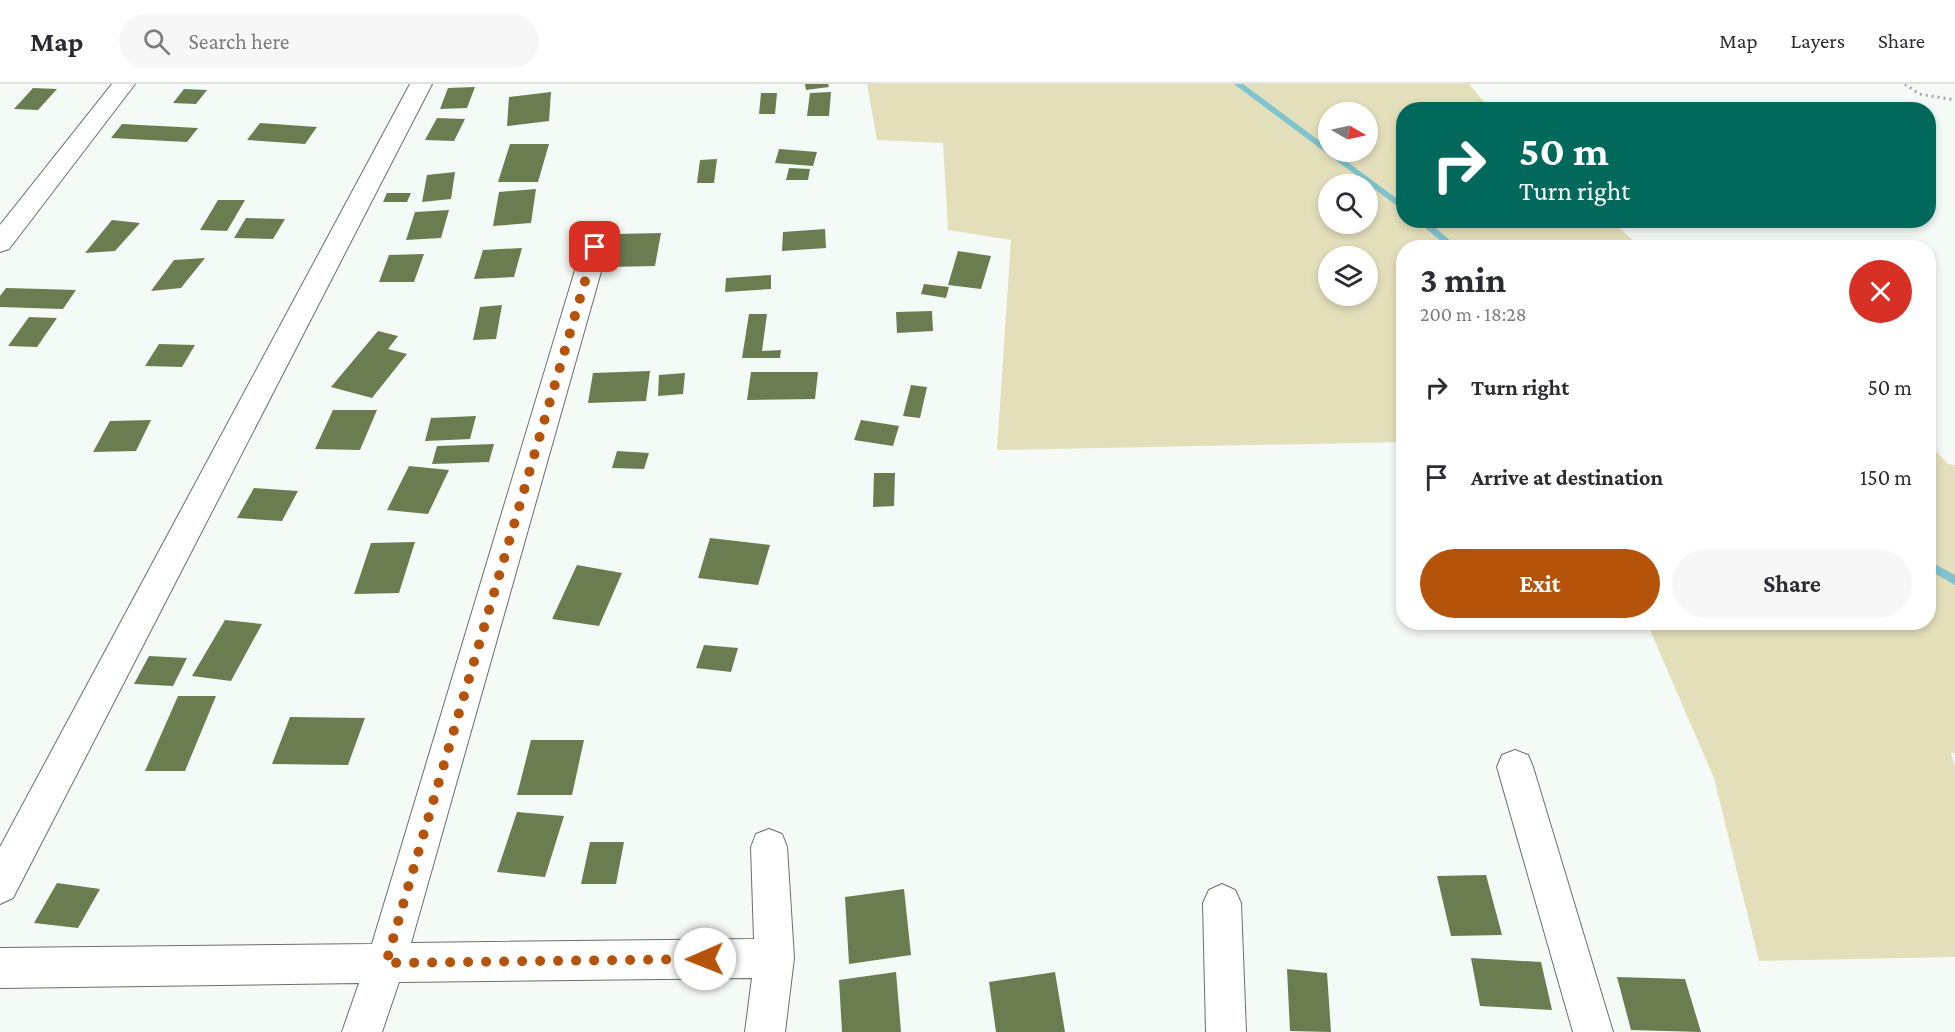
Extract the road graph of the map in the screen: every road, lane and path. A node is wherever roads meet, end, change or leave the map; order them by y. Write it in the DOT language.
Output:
graph roads {
  1 [pos="124,84"];
  2 [pos="421,84"];
  3 [pos="1905,84"];
  4 [pos="1955,100"];
  5 [pos="0,243"];
  6 [pos="595,247"];
  7 [pos="1515,768"];
  8 [pos="769,847"];
  9 [pos="0,885"];
  10 [pos="1222,903"];
  11 [pos="774,958"];
  12 [pos="386,963"];
  13 [pos="0,968"];
  14 [pos="362,1032"];
  15 [pos="765,1032"];
  16 [pos="1226,1032"];
  17 [pos="1593,1032"];
  1 -- 5 [label="street"];
  2 -- 9 [label="street"];
  3 -- 4 [label="path"];
  6 -- 12 [label="street"];
  7 -- 17 [label="street"];
  8 -- 11 [label="street"];
  10 -- 16 [label="street"];
  11 -- 12 [label="street"];
  11 -- 15 [label="street"];
  12 -- 13 [label="street"];
  12 -- 14 [label="street"];
}
